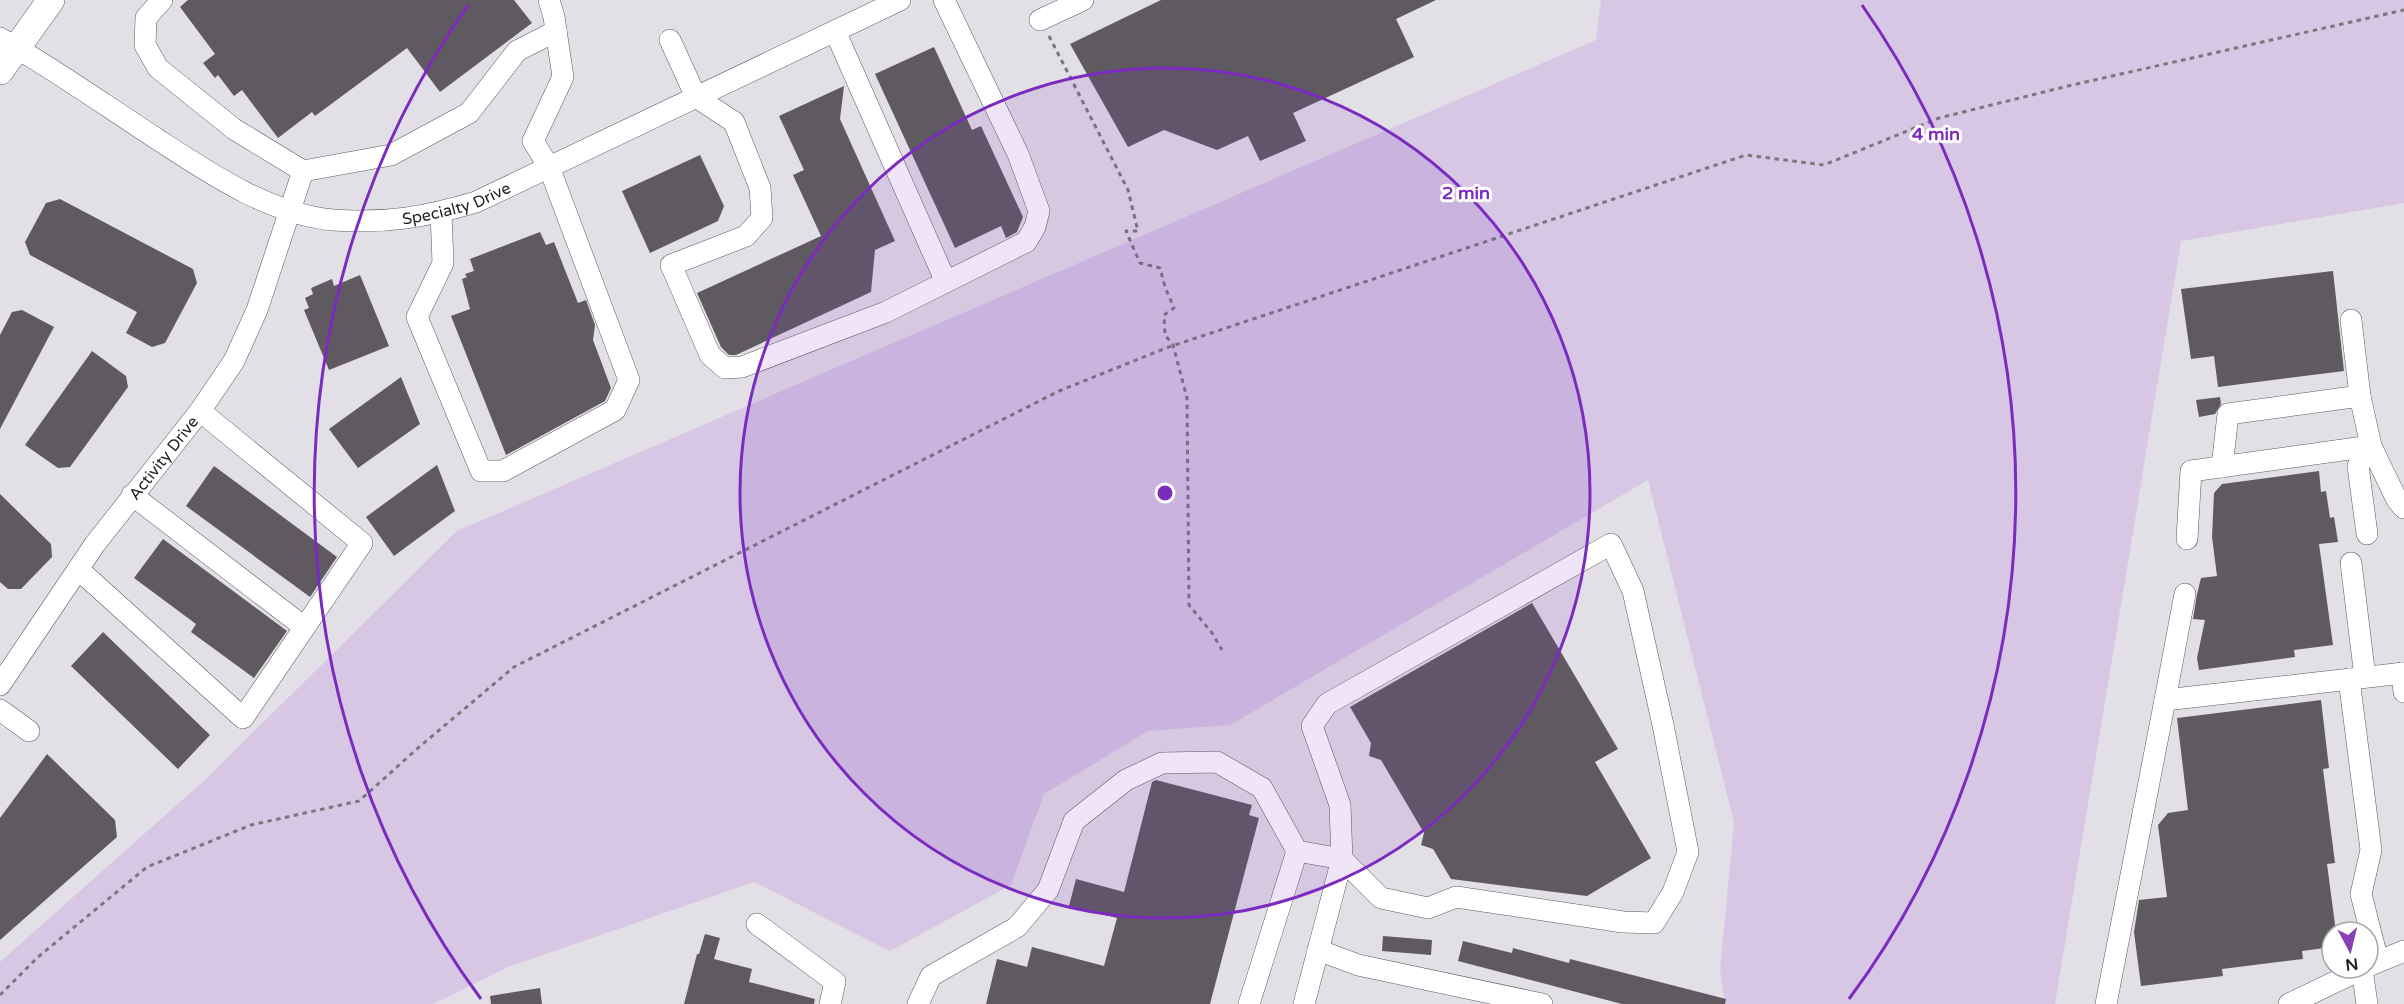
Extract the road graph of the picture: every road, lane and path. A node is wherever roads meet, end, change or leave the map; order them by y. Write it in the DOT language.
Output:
graph roads {
  1 [pos="51,0"];
  2 [pos="162,0"];
  3 [pos="549,0"];
  4 [pos="900,0"];
  5 [pos="944,0"];
  6 [pos="1083,0"];
  7 [pos="2404,10"];
  8 [pos="1040,20"];
  9 [pos="556,31"];
  10 [pos="835,31"];
  11 [pos="670,39"];
  12 [pos="8,43"];
  13 [pos="0,71"];
  14 [pos="696,97"];
  15 [pos="549,167"];
  16 [pos="303,171"];
  17 [pos="288,210"];
  18 [pos="441,213"];
  19 [pos="946,282"];
  20 [pos="2351,320"];
  21 [pos="1173,345"];
  22 [pos="2360,396"];
  23 [pos="200,411"];
  24 [pos="2371,446"];
  25 [pos="2223,467"];
  26 [pos="132,495"];
  27 [pos="2404,508"];
  28 [pos="2367,534"];
  29 [pos="2187,540"];
  30 [pos="2351,563"];
  31 [pos="78,569"];
  32 [pos="2185,594"];
  33 [pos="304,627"];
  34 [pos="1222,650"];
  35 [pos="2357,678"];
  36 [pos="2403,679"];
  37 [pos="0,685"];
  38 [pos="2165,700"];
  39 [pos="0,710"];
  40 [pos="30,731"];
  41 [pos="1297,851"];
  42 [pos="1342,859"];
  43 [pos="2364,920"];
  44 [pos="758,924"];
  45 [pos="1318,950"];
  46 [pos="2404,951"];
  47 [pos="2380,961"];
  48 [pos="2344,980"];
  49 [pos="2368,980"];
  50 [pos="0,995"];
  51 [pos="2311,999"];
  52 [pos="830,1004"];
  53 [pos="918,1004"];
  54 [pos="1249,1004"];
  55 [pos="1304,1004"];
  56 [pos="1542,1004"];
  57 [pos="2106,1004"];
  58 [pos="2289,1004"];
  59 [pos="2367,1004"];
  1 -- 12 [label="main road"];
  2 -- 16 [label="street"];
  3 -- 9 [label="street"];
  4 -- 10 [label="street, Specialty Drive"];
  5 -- 19 [label="street"];
  6 -- 8 [label="street"];
  7 -- 21 [label="path"];
  8 -- 21 [label="path"];
  9 -- 15 [label="street"];
  9 -- 16 [label="street"];
  10 -- 14 [label="street, Specialty Drive"];
  10 -- 19 [label="street"];
  11 -- 14 [label="street"];
  12 -- 13 [label="main road"];
  12 -- 17 [label="street, Specialty Drive"];
  14 -- 15 [label="street, Specialty Drive"];
  14 -- 19 [label="street"];
  15 -- 18 [label="street, Specialty Drive"];
  15 -- 18 [label="street"];
  16 -- 17 [label="street, Activity Drive"];
  17 -- 18 [label="street, Specialty Drive"];
  17 -- 23 [label="street, Activity Drive"];
  20 -- 22 [label="street"];
  21 -- 34 [label="path"];
  21 -- 50 [label="path"];
  22 -- 24 [label="street"];
  22 -- 25 [label="street"];
  23 -- 26 [label="street, Activity Drive"];
  23 -- 33 [label="street"];
  24 -- 25 [label="street"];
  24 -- 27 [label="street"];
  24 -- 28 [label="street"];
  25 -- 29 [label="street"];
  26 -- 31 [label="street, Activity Drive"];
  26 -- 33 [label="street"];
  30 -- 35 [label="street"];
  31 -- 33 [label="street"];
  31 -- 37 [label="street, Activity Drive"];
  32 -- 38 [label="street"];
  35 -- 36 [label="street"];
  35 -- 38 [label="street"];
  35 -- 43 [label="street"];
  38 -- 57 [label="street"];
  39 -- 40 [label="street"];
  41 -- 42 [label="street"];
  41 -- 53 [label="street"];
  41 -- 54 [label="street"];
  42 -- 42 [label="street"];
  42 -- 45 [label="street"];
  44 -- 52 [label="street"];
  45 -- 55 [label="street"];
  45 -- 56 [label="street"];
  46 -- 47 [label="street"];
  48 -- 51 [label="street"];
  49 -- 59 [label="street"];
  51 -- 58 [label="street"];
}
